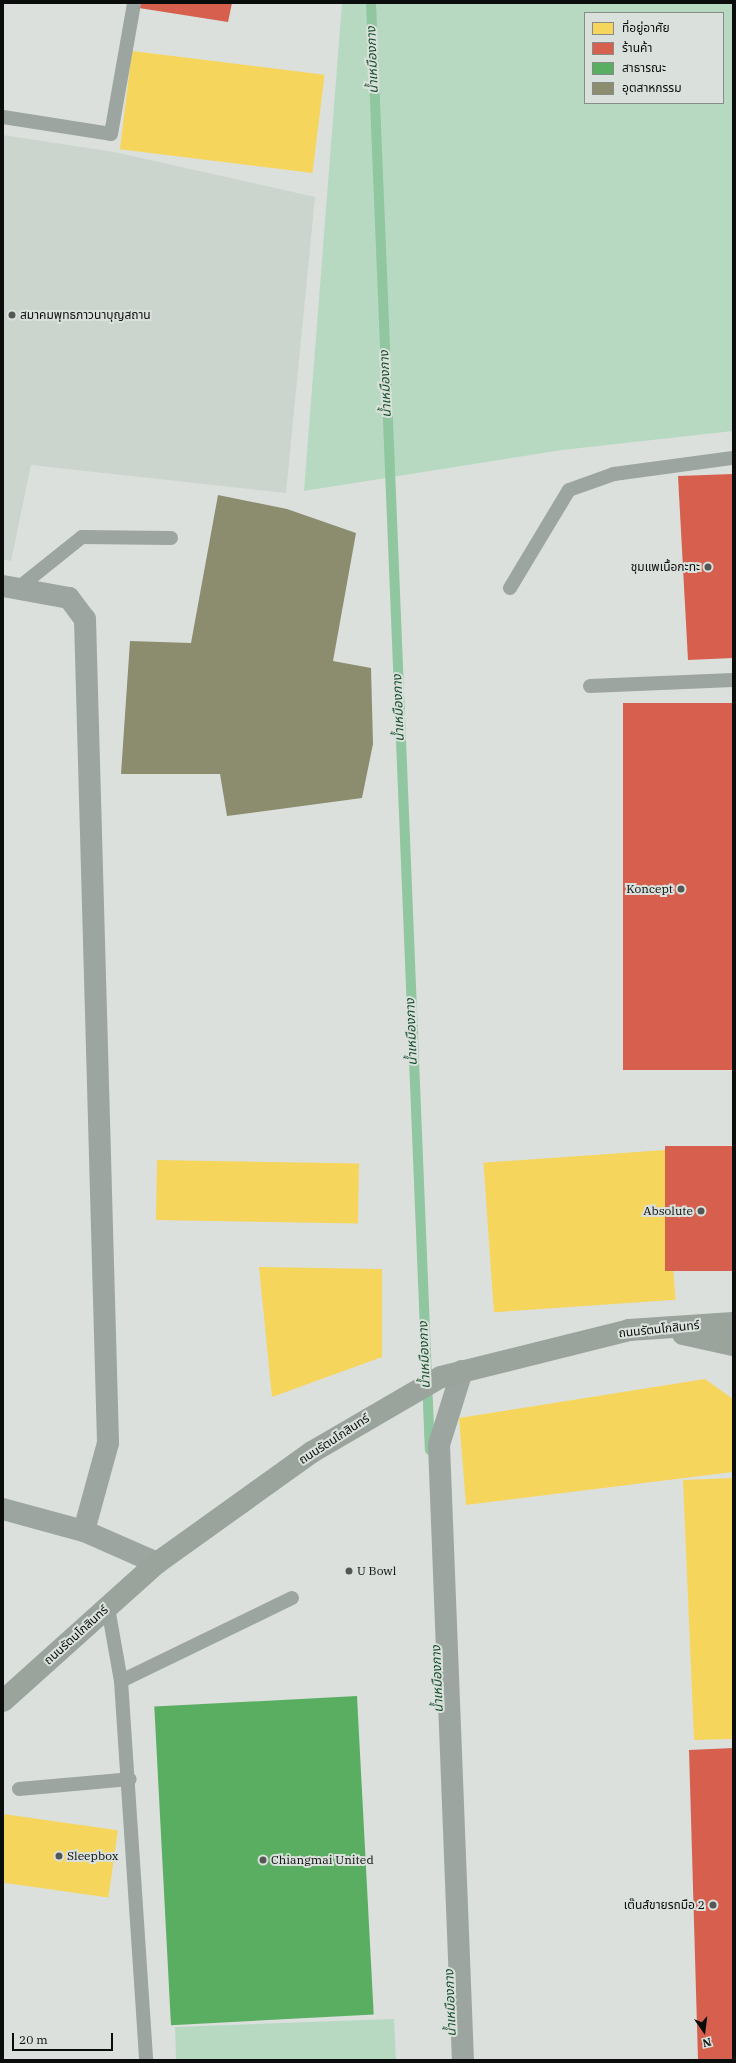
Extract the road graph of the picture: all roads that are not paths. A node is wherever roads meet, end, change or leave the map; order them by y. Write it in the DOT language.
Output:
graph roads {
  1 [pos="134,3"];
  2 [pos="3,117"];
  3 [pos="733,458"];
  4 [pos="171,538"];
  5 [pos="10,588"];
  6 [pos="510,588"];
  7 [pos="733,680"];
  8 [pos="590,686"];
  9 [pos="733,1323"];
  10 [pos="648,1328"];
  11 [pos="733,1345"];
  12 [pos="462,1371"];
  13 [pos="3,1509"];
  14 [pos="84,1532"];
  15 [pos="157,1563"];
  16 [pos="292,1598"];
  17 [pos="108,1608"];
  18 [pos="121,1681"];
  19 [pos="3,1701"];
  20 [pos="130,1779"];
  21 [pos="19,1789"];
  22 [pos="146,2060"];
  23 [pos="463,2060"];
  1 -- 2 [label="lane"];
  3 -- 6 [label="lane"];
  4 -- 5 [label="lane"];
  5 -- 14 [label="street"];
  7 -- 8 [label="lane"];
  9 -- 10 [label="street, ถนนรัตนโกสินทร์"];
  10 -- 11 [label="street"];
  10 -- 12 [label="street, ถนนรัตนโกสินทร์"];
  12 -- 15 [label="street, ถนนรัตนโกสินทร์"];
  12 -- 23 [label="street"];
  13 -- 14 [label="street"];
  14 -- 15 [label="street"];
  15 -- 17 [label="street, ถนนรัตนโกสินทร์"];
  16 -- 18 [label="lane"];
  17 -- 18 [label="lane"];
  17 -- 19 [label="street, ถนนรัตนโกสินทร์"];
  18 -- 20 [label="lane"];
  20 -- 21 [label="lane"];
  20 -- 22 [label="lane"];
}
